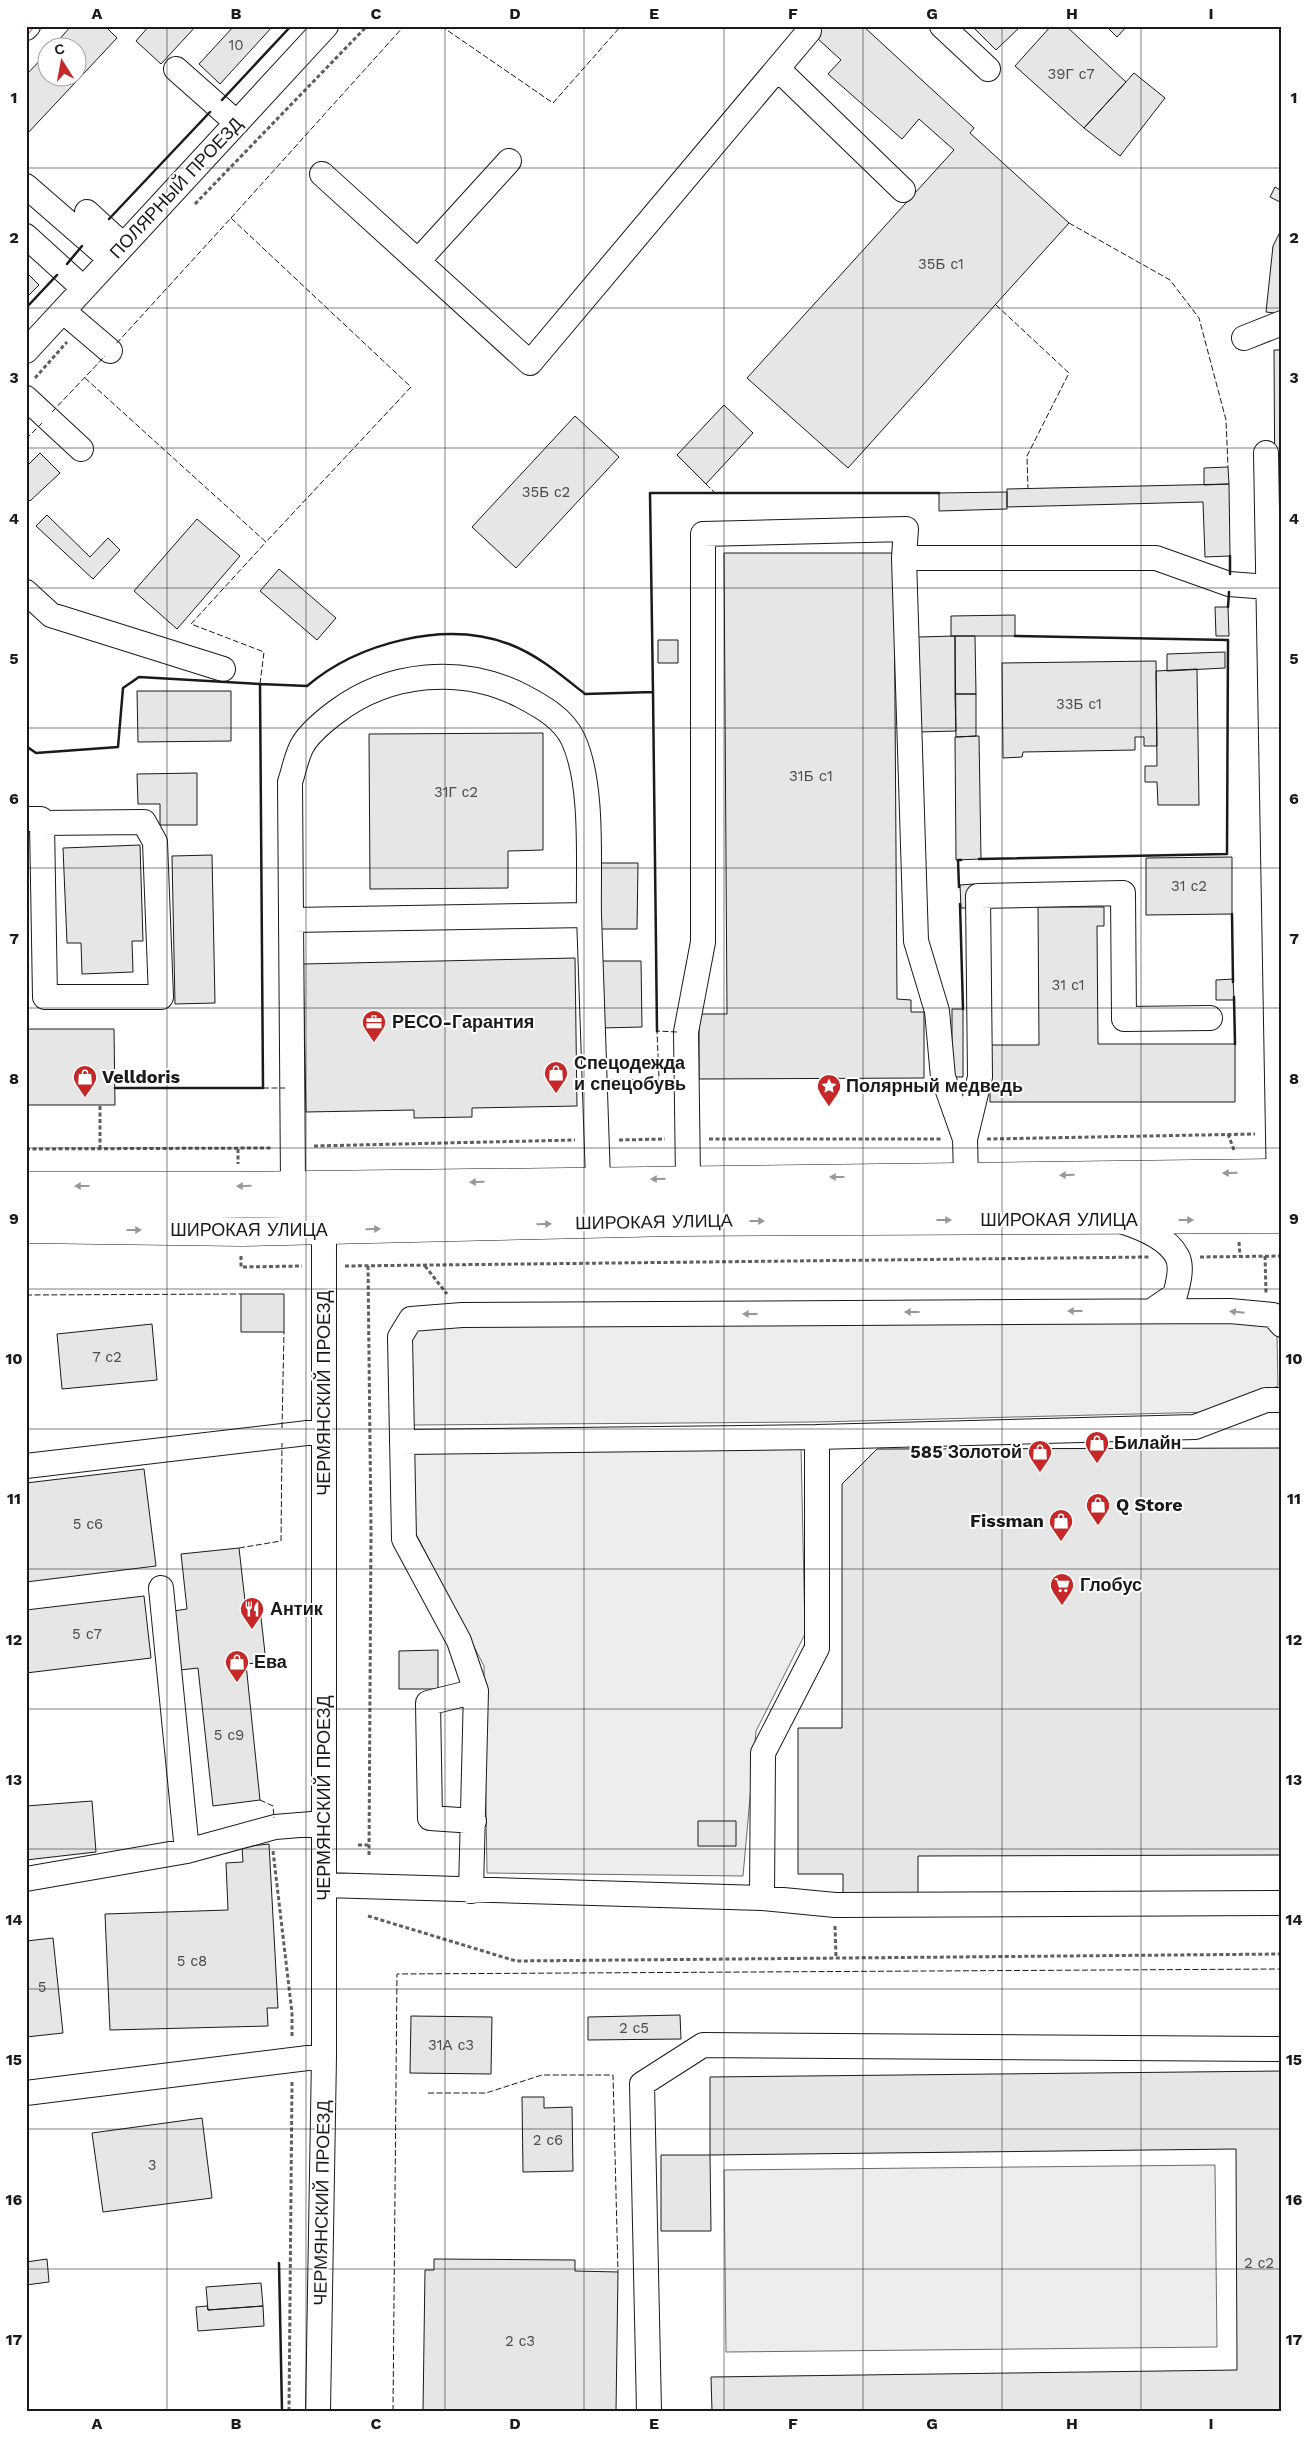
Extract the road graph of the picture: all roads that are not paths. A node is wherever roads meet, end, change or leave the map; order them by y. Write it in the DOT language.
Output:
graph roads {
  1 [pos="942,26"];
  2 [pos="318,29"];
  3 [pos="809,31"];
  4 [pos="176,69"];
  5 [pos="988,69"];
  6 [pos="778,70"];
  7 [pos="237,123"];
  8 [pos="510,161"];
  9 [pos="322,174"];
  10 [pos="26,186"];
  11 [pos="904,190"];
  12 [pos="88,212"];
  13 [pos="26,236"];
  14 [pos="116,252"];
  15 [pos="418,261"];
  16 [pos="83,288"];
  17 [pos="71,317"];
  18 [pos="1282,323"];
  19 [pos="1244,338"];
  20 [pos="26,351"];
  21 [pos="110,351"];
  22 [pos="30,389"];
  23 [pos="81,449"];
  24 [pos="1266,452"];
  25 [pos="904,558"];
  26 [pos="1268,587"];
  27 [pos="26,592"];
  28 [pos="223,669"];
  29 [pos="34,821"];
  30 [pos="589,915"];
  31 [pos="292,920"];
  32 [pos="1210,1018"];
  33 [pos="965,1139"];
  34 [pos="966,1177"];
  35 [pos="688,1179"];
  36 [pos="598,1180"];
  37 [pos="293,1184"];
  38 [pos="26,1186"];
  39 [pos="178,1186"];
  40 [pos="1280,1195"];
  41 [pos="207,1206"];
  42 [pos="324,1207"];
  43 [pos="26,1208"];
  44 [pos="1120,1220"];
  45 [pos="26,1229"];
  46 [pos="186,1230"];
  47 [pos="1153,1310"];
  48 [pos="1282,1324"];
  49 [pos="1282,1400"];
  50 [pos="324,1431"];
  51 [pos="816,1437"];
  52 [pos="402,1442"];
  53 [pos="26,1466"];
  54 [pos="161,1588"];
  55 [pos="476,1691"];
  56 [pos="474,1821"];
  57 [pos="324,1822"];
  58 [pos="187,1851"];
  59 [pos="26,1879"];
  60 [pos="324,1885"];
  61 [pos="471,1891"];
  62 [pos="762,1898"];
  63 [pos="1282,1903"];
  64 [pos="1282,2049"];
  65 [pos="324,2056"];
  66 [pos="26,2093"];
  67 [pos="318,2411"];
  68 [pos="649,2411"];
  1 -- 5 [label="street"];
  2 -- 7 [label="street, ПОЛЯРНЫЙ ПРОЕЗД"];
  3 -- 6 [label="street"];
  4 -- 7 [label="street"];
  6 -- 11 [label="street"];
  6 -- 15 [label="street"];
  7 -- 14 [label="street, ПОЛЯРНЫЙ ПРОЕЗД"];
  8 -- 15 [label="street"];
  9 -- 15 [label="street"];
  10 -- 14 [label="street"];
  12 -- 14 [label="street"];
  13 -- 16 [label="street"];
  14 -- 16 [label="street, ПОЛЯРНЫЙ ПРОЕЗД"];
  16 -- 17 [label="street, ПОЛЯРНЫЙ ПРОЕЗД"];
  17 -- 20 [label="street, ПОЛЯРНЫЙ ПРОЕЗД"];
  17 -- 21 [label="street"];
  18 -- 19 [label="street"];
  22 -- 23 [label="street"];
  24 -- 26 [label="street"];
  25 -- 26 [label="street"];
  25 -- 33 [label="street"];
  25 -- 35 [label="street"];
  26 -- 40 [label="street"];
  27 -- 28 [label="street"];
  29 -- 29 [label="street"];
  30 -- 31 [label="street"];
  30 -- 31 [label="street"];
  30 -- 36 [label="street"];
  31 -- 37 [label="street"];
  32 -- 33 [label="street"];
  33 -- 34 [label="street"];
  34 -- 35 [label="main road, ШИРОКАЯ УЛИЦА, one-way"];
  40 -- 34 [label="main road, ШИРОКАЯ УЛИЦА, one-way"];
  35 -- 36 [label="main road, ШИРОКАЯ УЛИЦА, one-way"];
  36 -- 42 [label="main road, ШИРОКАЯ УЛИЦА, one-way"];
  37 -- 39 [label="main road, ШИРОКАЯ УЛИЦА, one-way"];
  37 -- 42 [label="main road, ШИРОКАЯ УЛИЦА"];
  39 -- 38 [label="main road, ШИРОКАЯ УЛИЦА, one-way"];
  39 -- 41 [label="main road"];
  40 -- 42 [label="street, ШИРОКАЯ УЛИЦА"];
  44 -- 40 [label="main road, ШИРОКАЯ УЛИЦА, one-way"];
  41 -- 42 [label="street, ШИРОКАЯ УЛИЦА"];
  41 -- 43 [label="street, ШИРОКАЯ УЛИЦА"];
  41 -- 46 [label="main road"];
  42 -- 44 [label="main road, ШИРОКАЯ УЛИЦА, one-way"];
  42 -- 46 [label="main road, ШИРОКАЯ УЛИЦА"];
  42 -- 50 [label="street, ЧЕРМЯНСКИЙ ПРОЕЗД"];
  44 -- 47 [label="street"];
  45 -- 46 [label="main road, ШИРОКАЯ УЛИЦА, one-way"];
  48 -- 47 [label="street, one-way"];
  47 -- 52 [label="street, one-way"];
  49 -- 51 [label="street"];
  50 -- 53 [label="street"];
  50 -- 57 [label="street, ЧЕРМЯНСКИЙ ПРОЕЗД"];
  51 -- 52 [label="street"];
  51 -- 62 [label="street"];
  52 -- 55 [label="street"];
  54 -- 58 [label="street"];
  55 -- 56 [label="street"];
  55 -- 56 [label="street"];
  56 -- 61 [label="street"];
  57 -- 58 [label="street"];
  57 -- 60 [label="street, ЧЕРМЯНСКИЙ ПРОЕЗД"];
  58 -- 59 [label="street"];
  60 -- 61 [label="street"];
  60 -- 65 [label="street, ЧЕРМЯНСКИЙ ПРОЕЗД"];
  61 -- 62 [label="street"];
  62 -- 63 [label="street"];
  64 -- 68 [label="street"];
  65 -- 66 [label="street"];
  65 -- 67 [label="street, ЧЕРМЯНСКИЙ ПРОЕЗД"];
}
